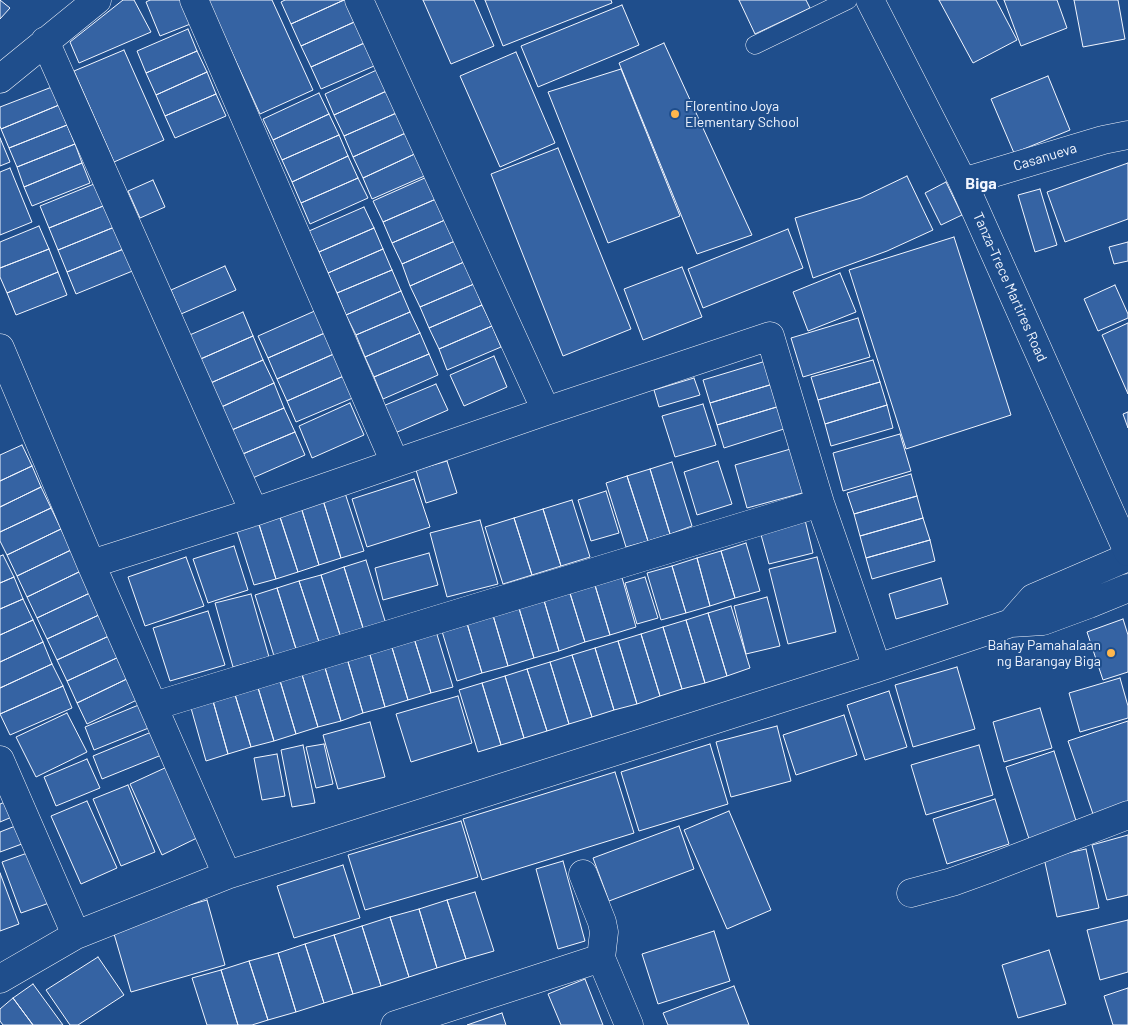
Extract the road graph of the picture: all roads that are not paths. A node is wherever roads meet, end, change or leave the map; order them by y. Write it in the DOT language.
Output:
graph roads {
  1 [pos="97,0"];
  2 [pos="194,0"];
  3 [pos="359,0"];
  4 [pos="848,0"];
  5 [pos="870,0"];
  6 [pos="45,41"];
  7 [pos="755,45"];
  8 [pos="0,78"];
  9 [pos="1128,135"];
  10 [pos="963,182"];
  11 [pos="0,348"];
  12 [pos="546,411"];
  13 [pos="395,463"];
  14 [pos="820,503"];
  15 [pos="254,512"];
  16 [pos="1128,552"];
  17 [pos="1128,557"];
  18 [pos="92,564"];
  19 [pos="1128,588"];
  20 [pos="1011,623"];
  21 [pos="877,668"];
  22 [pos="154,706"];
  23 [pos="0,760"];
  24 [pos="1128,815"];
  25 [pos="583,874"];
  26 [pos="227,875"];
  27 [pos="911,893"];
  28 [pos="76,935"];
  29 [pos="601,958"];
  30 [pos="0,979"];
  31 [pos="395,1025"];
  32 [pos="630,1025"];
  1 -- 6 [label="street"];
  2 -- 13 [label="street"];
  3 -- 12 [label="street"];
  4 -- 7 [label="lane"];
  5 -- 10 [label="street, Tanza-Trece Martires Road"];
  6 -- 8 [label="street"];
  6 -- 15 [label="street"];
  9 -- 10 [label="street, Casanueva"];
  10 -- 16 [label="street, Tanza-Trece Martires Road"];
  11 -- 18 [label="street"];
  12 -- 13 [label="street"];
  12 -- 14 [label="street"];
  13 -- 15 [label="street"];
  14 -- 21 [label="street"];
  14 -- 22 [label="street"];
  15 -- 18 [label="street"];
  17 -- 20 [label="street"];
  18 -- 22 [label="street"];
  19 -- 20 [label="street"];
  20 -- 21 [label="street"];
  21 -- 26 [label="street"];
  22 -- 26 [label="street"];
  23 -- 28 [label="street"];
  24 -- 27 [label="street"];
  25 -- 29 [label="street"];
  26 -- 28 [label="street"];
  28 -- 30 [label="street"];
  29 -- 31 [label="street"];
  29 -- 32 [label="street"];
}
